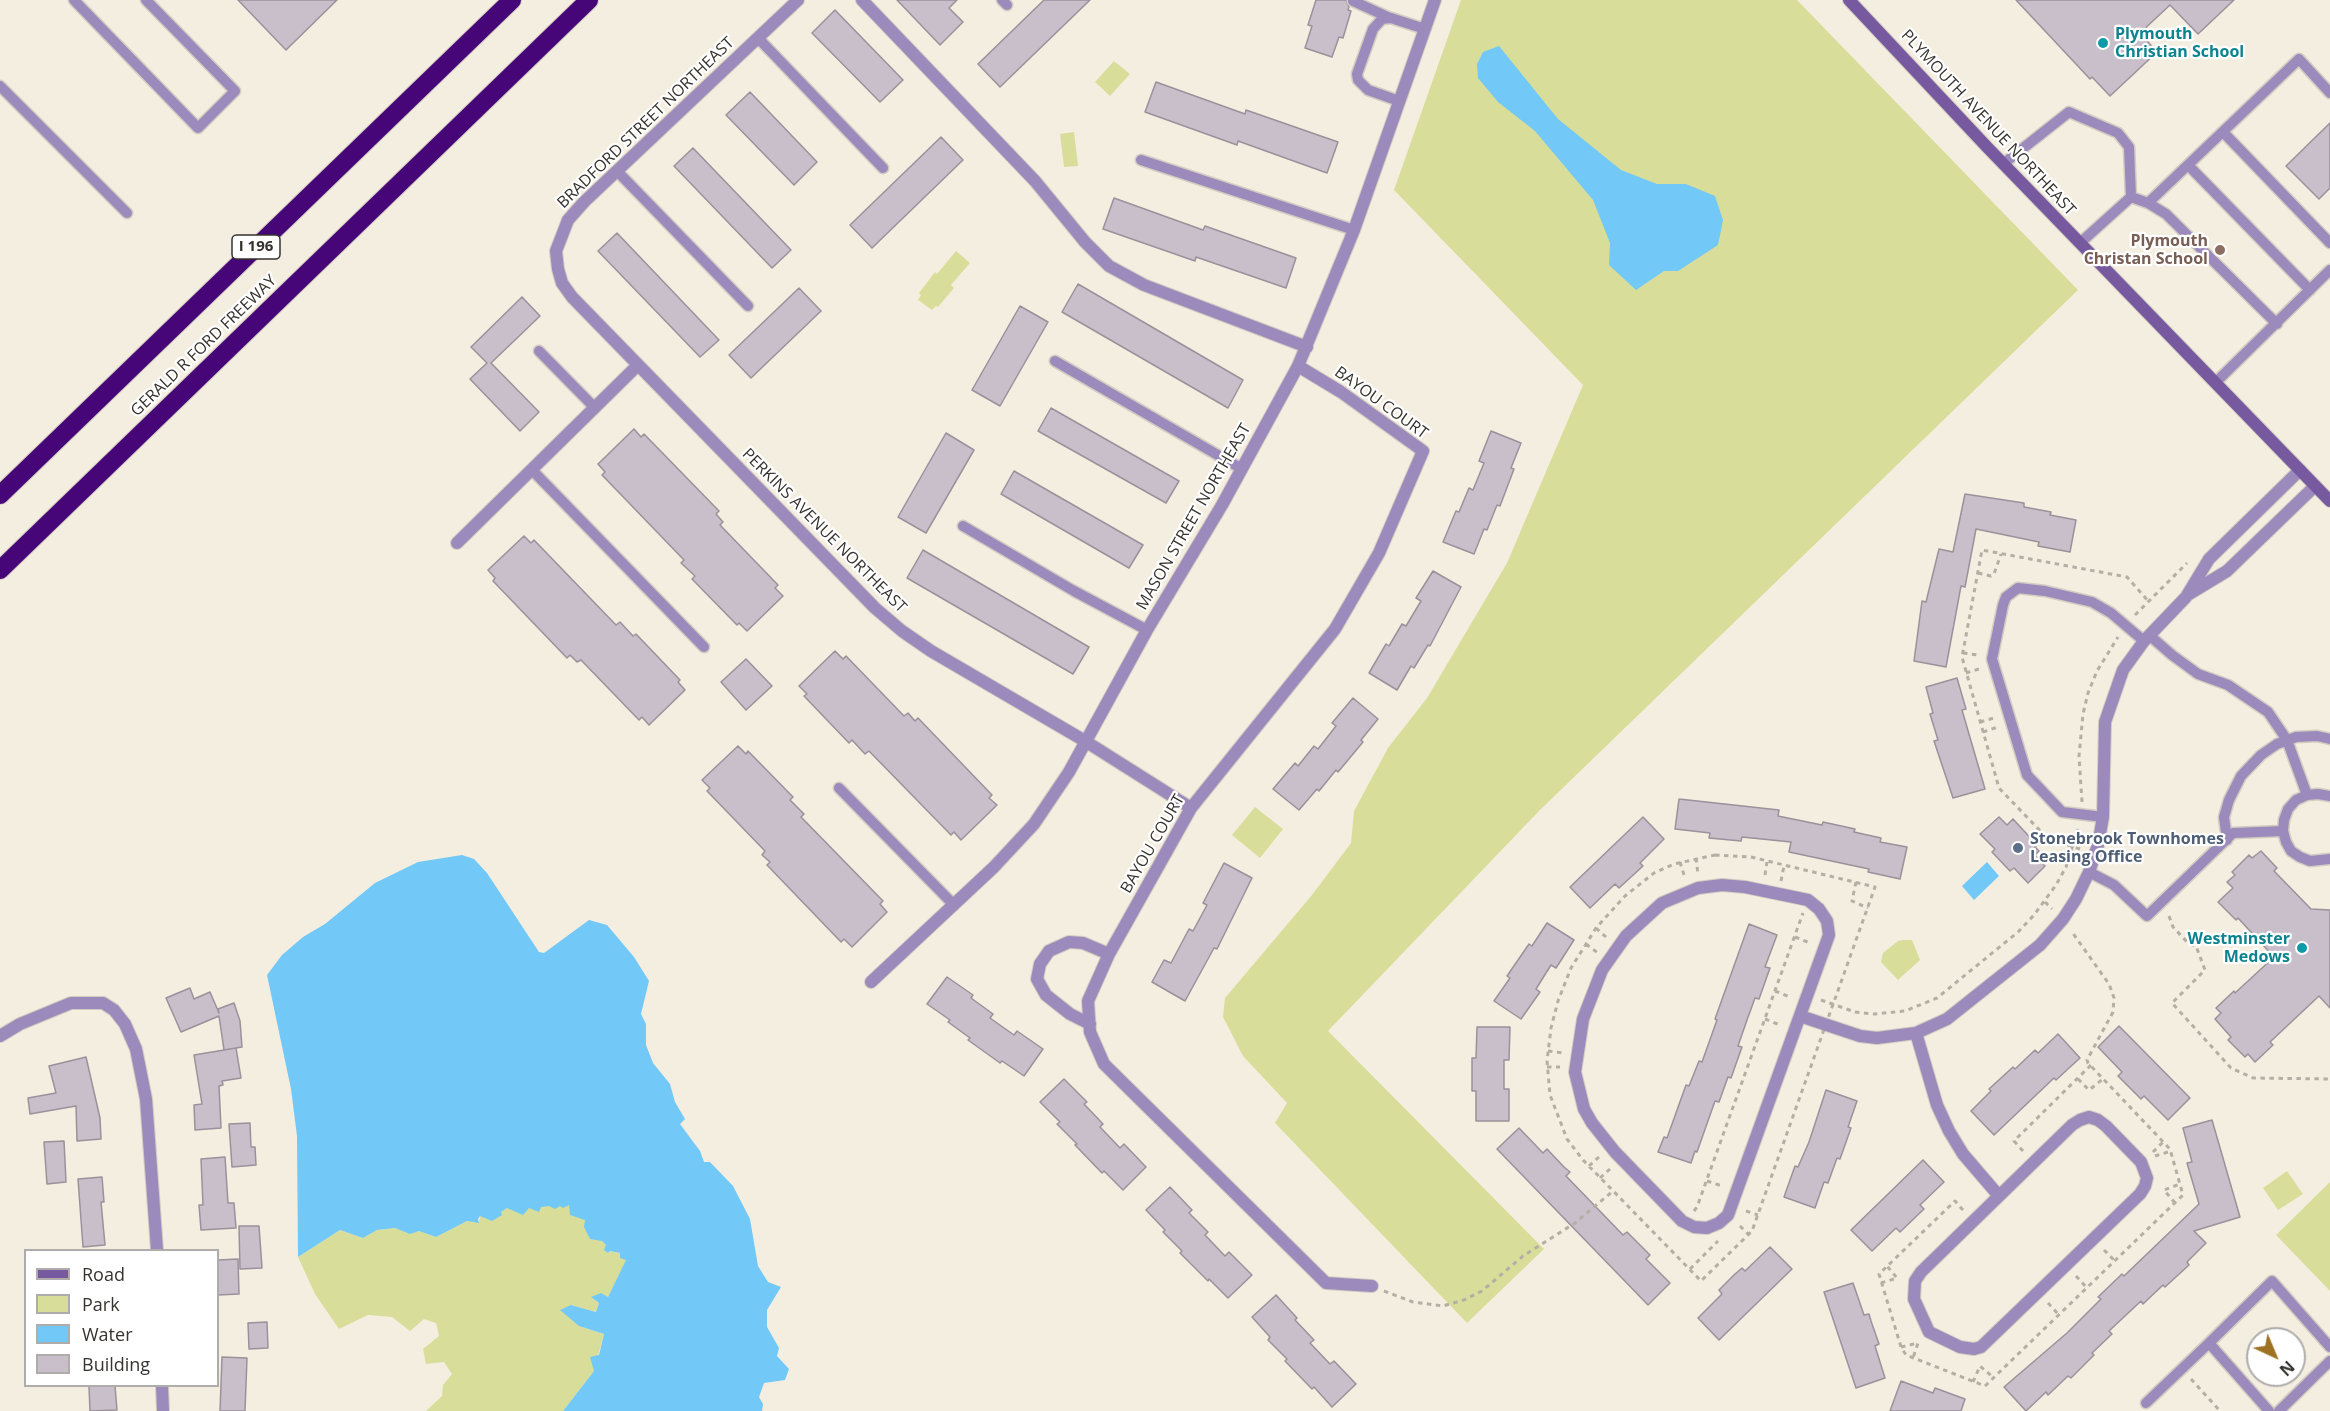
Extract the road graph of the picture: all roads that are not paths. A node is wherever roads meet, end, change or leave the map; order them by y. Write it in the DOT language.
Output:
graph roads {
  1 [pos="74,0"];
  2 [pos="146,0"];
  3 [pos="512,0"];
  4 [pos="590,0"];
  5 [pos="798,0"];
  6 [pos="861,0"];
  7 [pos="1435,0"];
  8 [pos="1849,0"];
  9 [pos="1353,1"];
  10 [pos="1390,18"];
  11 [pos="1425,29"];
  12 [pos="758,38"];
  13 [pos="0,86"];
  14 [pos="2330,93"];
  15 [pos="1399,102"];
  16 [pos="2223,132"];
  17 [pos="1141,160"];
  18 [pos="2003,164"];
  19 [pos="2188,165"];
  20 [pos="883,168"];
  21 [pos="617,171"];
  22 [pos="2131,197"];
  23 [pos="2148,203"];
  24 [pos="127,213"];
  25 [pos="1354,230"];
  26 [pos="2080,243"];
  27 [pos="2330,243"];
  28 [pos="2330,270"];
  29 [pos="2310,290"];
  30 [pos="748,306"];
  31 [pos="2277,324"];
  32 [pos="1307,347"];
  33 [pos="539,351"];
  34 [pos="1055,361"];
  35 [pos="638,365"];
  36 [pos="1298,366"];
  37 [pos="2215,383"];
  38 [pos="595,408"];
  39 [pos="1242,469"];
  40 [pos="532,470"];
  41 [pos="2300,470"];
  42 [pos="2315,486"];
  43 [pos="0,495"];
  44 [pos="2330,501"];
  45 [pos="963,526"];
  46 [pos="457,543"];
  47 [pos="0,570"];
  48 [pos="2186,597"];
  49 [pos="1147,630"];
  50 [pos="2147,638"];
  51 [pos="704,647"];
  52 [pos="2330,739"];
  53 [pos="2287,740"];
  54 [pos="1085,741"];
  55 [pos="839,788"];
  56 [pos="2307,795"];
  57 [pos="2330,796"];
  58 [pos="1191,808"];
  59 [pos="2103,818"];
  60 [pos="2283,831"];
  61 [pos="2227,840"];
  62 [pos="2330,859"];
  63 [pos="2089,872"];
  64 [pos="954,905"];
  65 [pos="1109,954"];
  66 [pos="871,982"];
  67 [pos="1800,1016"];
  68 [pos="1090,1024"];
  69 [pos="1916,1034"];
  70 [pos="0,1036"];
  71 [pos="1999,1196"];
  72 [pos="157,1249"];
  73 [pos="1372,1286"];
  74 [pos="2209,1343"];
  75 [pos="2330,1347"];
  76 [pos="2330,1361"];
  77 [pos="162,1387"];
  78 [pos="2146,1403"];
  79 [pos="163,1411"];
  80 [pos="2269,1411"];
  81 [pos="2279,1411"];
  1 -- 2 [label="lane"];
  3 -- 43 [label="highway, I 196"];
  4 -- 47 [label="highway, GERALD R FORD FREEWAY"];
  5 -- 12 [label="street, BRADFORD STREET NORTHEAST"];
  6 -- 32 [label="street"];
  7 -- 11 [label="street, MASON STREET NORTHEAST"];
  8 -- 18 [label="main road, PLYMOUTH AVENUE NORTHEAST"];
  9 -- 10 [label="lane"];
  10 -- 11 [label="lane"];
  10 -- 15 [label="lane"];
  11 -- 15 [label="street, MASON STREET NORTHEAST"];
  12 -- 20 [label="lane"];
  12 -- 21 [label="street, BRADFORD STREET NORTHEAST"];
  13 -- 24 [label="lane"];
  14 -- 16 [label="lane"];
  15 -- 25 [label="street, MASON STREET NORTHEAST"];
  16 -- 19 [label="lane"];
  16 -- 27 [label="lane"];
  17 -- 25 [label="lane"];
  18 -- 22 [label="lane"];
  18 -- 26 [label="main road, PLYMOUTH AVENUE NORTHEAST"];
  19 -- 23 [label="lane"];
  19 -- 29 [label="lane"];
  21 -- 30 [label="lane"];
  21 -- 35 [label="street, BRADFORD STREET NORTHEAST"];
  22 -- 23 [label="lane"];
  22 -- 26 [label="lane"];
  23 -- 31 [label="lane"];
  25 -- 32 [label="street, MASON STREET NORTHEAST"];
  26 -- 37 [label="main road, PLYMOUTH AVENUE NORTHEAST"];
  28 -- 29 [label="lane"];
  29 -- 31 [label="lane"];
  31 -- 37 [label="lane"];
  32 -- 36 [label="street, MASON STREET NORTHEAST"];
  33 -- 38 [label="lane"];
  34 -- 39 [label="lane"];
  35 -- 38 [label="street"];
  35 -- 54 [label="street, PERKINS AVENUE NORTHEAST"];
  36 -- 39 [label="street, MASON STREET NORTHEAST"];
  36 -- 58 [label="street, BAYOU COURT"];
  37 -- 41 [label="main road, PLYMOUTH AVENUE NORTHEAST"];
  38 -- 40 [label="street"];
  39 -- 49 [label="street, MASON STREET NORTHEAST"];
  40 -- 46 [label="street"];
  40 -- 51 [label="lane"];
  41 -- 42 [label="main road, PLYMOUTH AVENUE NORTHEAST"];
  41 -- 48 [label="street"];
  42 -- 44 [label="main road, PLYMOUTH AVENUE NORTHEAST"];
  42 -- 48 [label="street"];
  45 -- 49 [label="lane"];
  48 -- 50 [label="street"];
  49 -- 54 [label="street, MASON STREET NORTHEAST"];
  50 -- 53 [label="lane"];
  50 -- 59 [label="street"];
  50 -- 59 [label="lane"];
  52 -- 53 [label="lane"];
  53 -- 56 [label="lane"];
  53 -- 61 [label="lane"];
  54 -- 58 [label="street, PERKINS AVENUE NORTHEAST"];
  54 -- 64 [label="street, MASON STREET NORTHEAST"];
  55 -- 64 [label="lane"];
  56 -- 57 [label="lane"];
  56 -- 60 [label="lane"];
  58 -- 65 [label="street, BAYOU COURT"];
  59 -- 63 [label="street"];
  60 -- 61 [label="lane"];
  60 -- 62 [label="lane"];
  61 -- 63 [label="lane"];
  63 -- 69 [label="street"];
  64 -- 66 [label="street, MASON STREET NORTHEAST"];
  65 -- 68 [label="street, BAYOU COURT"];
  65 -- 68 [label="street"];
  67 -- 67 [label="street"];
  67 -- 69 [label="street"];
  68 -- 73 [label="street, BAYOU COURT"];
  69 -- 71 [label="street"];
  70 -- 72 [label="street"];
  71 -- 71 [label="street"];
  74 -- 75 [label="lane"];
  74 -- 78 [label="lane"];
  74 -- 80 [label="lane"];
  76 -- 81 [label="lane"];
  77 -- 79 [label="street"];
}
